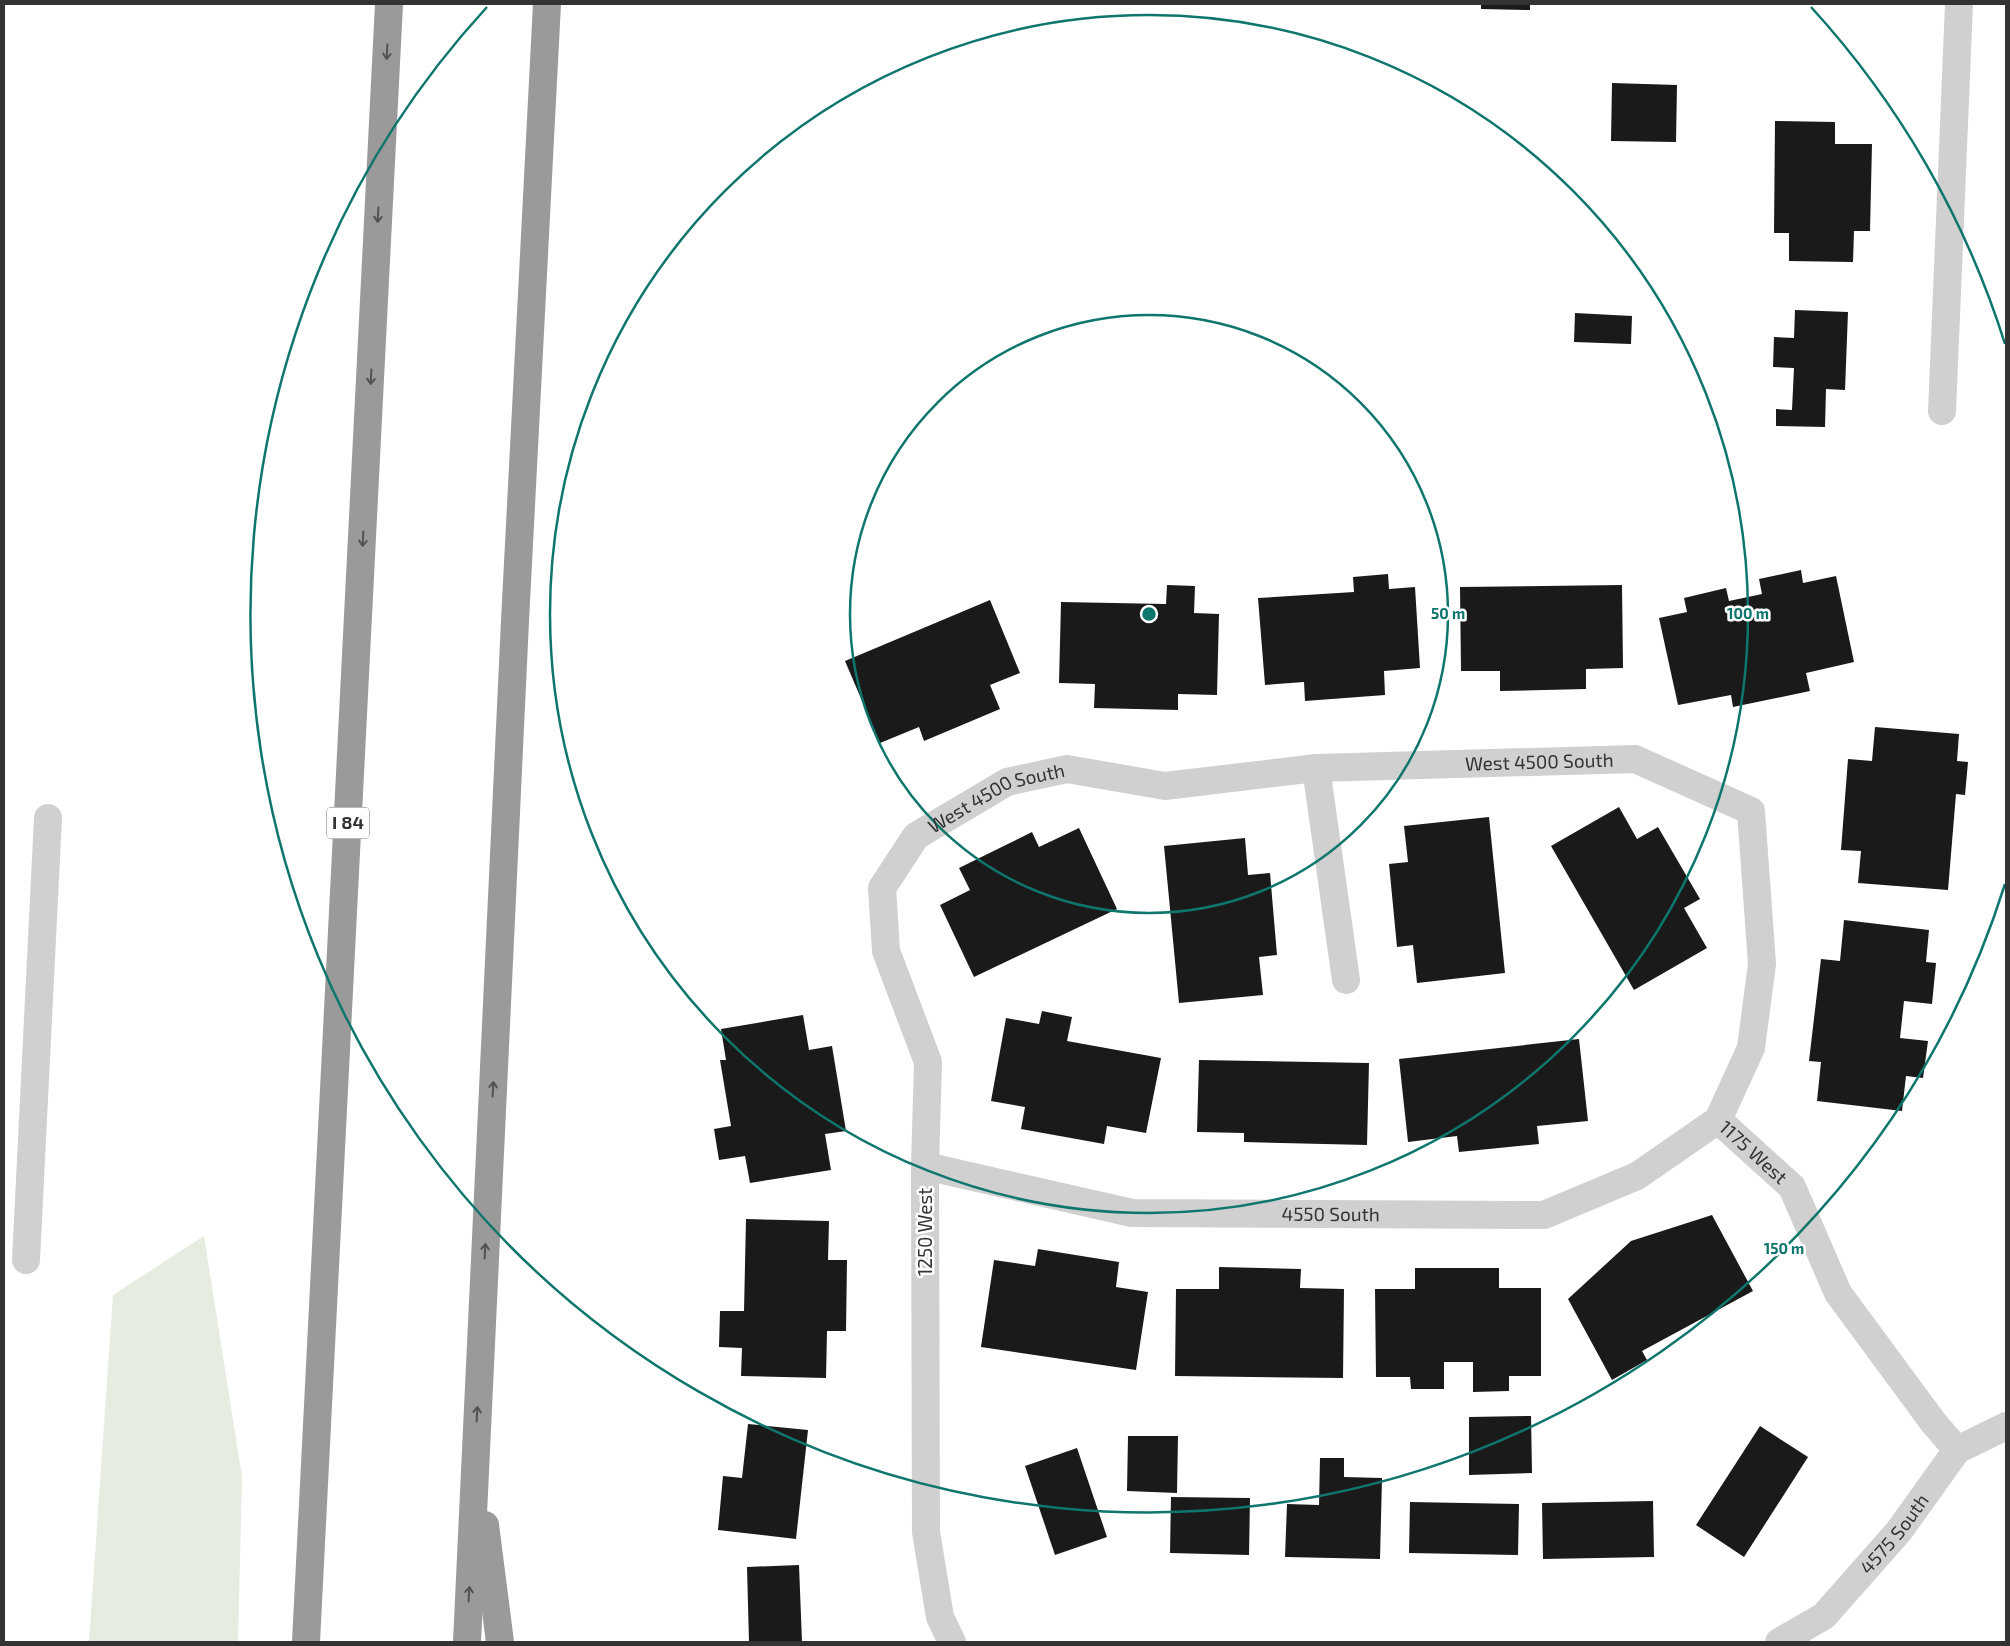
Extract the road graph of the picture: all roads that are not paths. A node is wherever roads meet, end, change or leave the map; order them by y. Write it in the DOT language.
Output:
graph roads {
  1 [pos="389,4"];
  2 [pos="547,4"];
  3 [pos="1959,4"];
  4 [pos="1942,411"];
  5 [pos="1316,768"];
  6 [pos="1751,811"];
  7 [pos="48,818"];
  8 [pos="916,836"];
  9 [pos="1346,980"];
  10 [pos="1718,1120"];
  11 [pos="925,1166"];
  12 [pos="26,1260"];
  13 [pos="2006,1426"];
  14 [pos="476,1450"];
  15 [pos="1957,1450"];
  16 [pos="306,1642"];
  17 [pos="467,1642"];
  18 [pos="500,1642"];
  19 [pos="952,1642"];
  20 [pos="1779,1642"];
  1 -- 16 [label="highway, I 84, one-way"];
  14 -- 2 [label="highway, one-way"];
  3 -- 4 [label="street"];
  5 -- 6 [label="street, West 4500 South"];
  5 -- 8 [label="street, West 4500 South"];
  5 -- 9 [label="street"];
  6 -- 10 [label="street, 1175 West"];
  7 -- 12 [label="street"];
  8 -- 11 [label="street, 1250 West"];
  10 -- 11 [label="street, 4550 South"];
  10 -- 15 [label="street, 1175 West"];
  11 -- 19 [label="street, 1250 West"];
  13 -- 15 [label="street, 4575 South"];
  17 -- 14 [label="highway, one-way"];
  14 -- 18 [label="highway"];
  15 -- 20 [label="street, 4575 South"];
}
